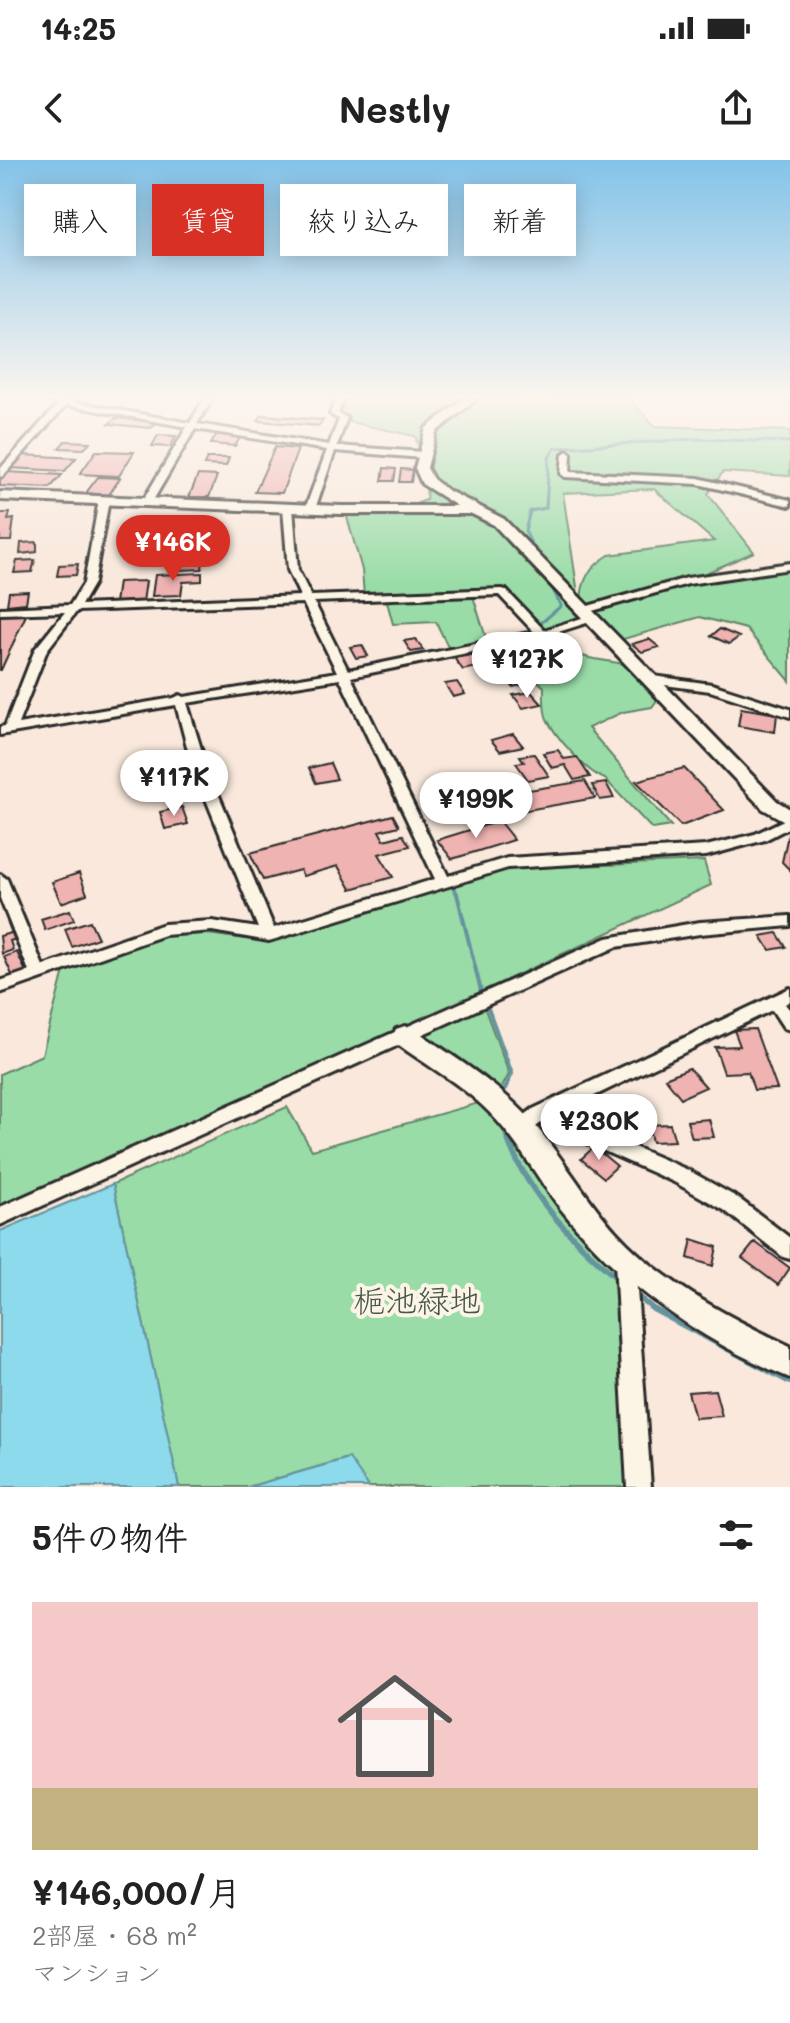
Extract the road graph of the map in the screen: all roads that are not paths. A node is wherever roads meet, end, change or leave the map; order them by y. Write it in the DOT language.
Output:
graph roads {
  1 [pos="171,461"];
  2 [pos="327,461"];
  3 [pos="423,461"];
  4 [pos="566,461"];
  5 [pos="0,496"];
  6 [pos="104,500"];
  7 [pos="147,502"];
  8 [pos="790,503"];
  9 [pos="288,508"];
  10 [pos="310,509"];
  11 [pos="478,510"];
  12 [pos="790,566"];
  13 [pos="305,598"];
  14 [pos="74,608"];
  15 [pos="0,611"];
  16 [pos="589,614"];
  17 [pos="544,636"];
  18 [pos="346,676"];
  19 [pos="653,680"];
  20 [pos="180,699"];
  21 [pos="790,713"];
  22 [pos="5,730"];
  23 [pos="790,819"];
  24 [pos="0,879"];
  25 [pos="444,882"];
  26 [pos="790,921"];
  27 [pos="269,935"];
  28 [pos="38,973"];
  29 [pos="0,987"];
  30 [pos="782,998"];
  31 [pos="790,1023"];
  32 [pos="405,1036"];
  33 [pos="530,1121"];
  34 [pos="0,1216"];
  35 [pos="790,1250"];
  36 [pos="625,1261"];
  37 [pos="790,1362"];
  38 [pos="639,1487"];
  1 -- 7 [label="street"];
  2 -- 10 [label="street"];
  3 -- 11 [label="street"];
  4 -- 8 [label="street"];
  5 -- 6 [label="street"];
  6 -- 7 [label="street"];
  6 -- 14 [label="street"];
  7 -- 9 [label="street"];
  9 -- 10 [label="street"];
  9 -- 13 [label="street"];
  10 -- 11 [label="street"];
  11 -- 16 [label="street"];
  12 -- 16 [label="street"];
  13 -- 14 [label="street"];
  13 -- 17 [label="street"];
  13 -- 18 [label="street"];
  14 -- 15 [label="street"];
  14 -- 22 [label="street"];
  16 -- 17 [label="street"];
  16 -- 19 [label="street"];
  17 -- 18 [label="street"];
  18 -- 20 [label="street"];
  18 -- 25 [label="street"];
  19 -- 21 [label="street"];
  19 -- 23 [label="street"];
  20 -- 22 [label="street"];
  20 -- 27 [label="street"];
  23 -- 25 [label="street"];
  24 -- 28 [label="street"];
  25 -- 27 [label="street"];
  26 -- 32 [label="street"];
  27 -- 28 [label="street"];
  28 -- 29 [label="street"];
  30 -- 31 [label="street"];
  30 -- 33 [label="street"];
  32 -- 33 [label="street"];
  32 -- 34 [label="street"];
  33 -- 35 [label="street"];
  33 -- 36 [label="street"];
  36 -- 37 [label="street"];
  36 -- 38 [label="street"];
}
